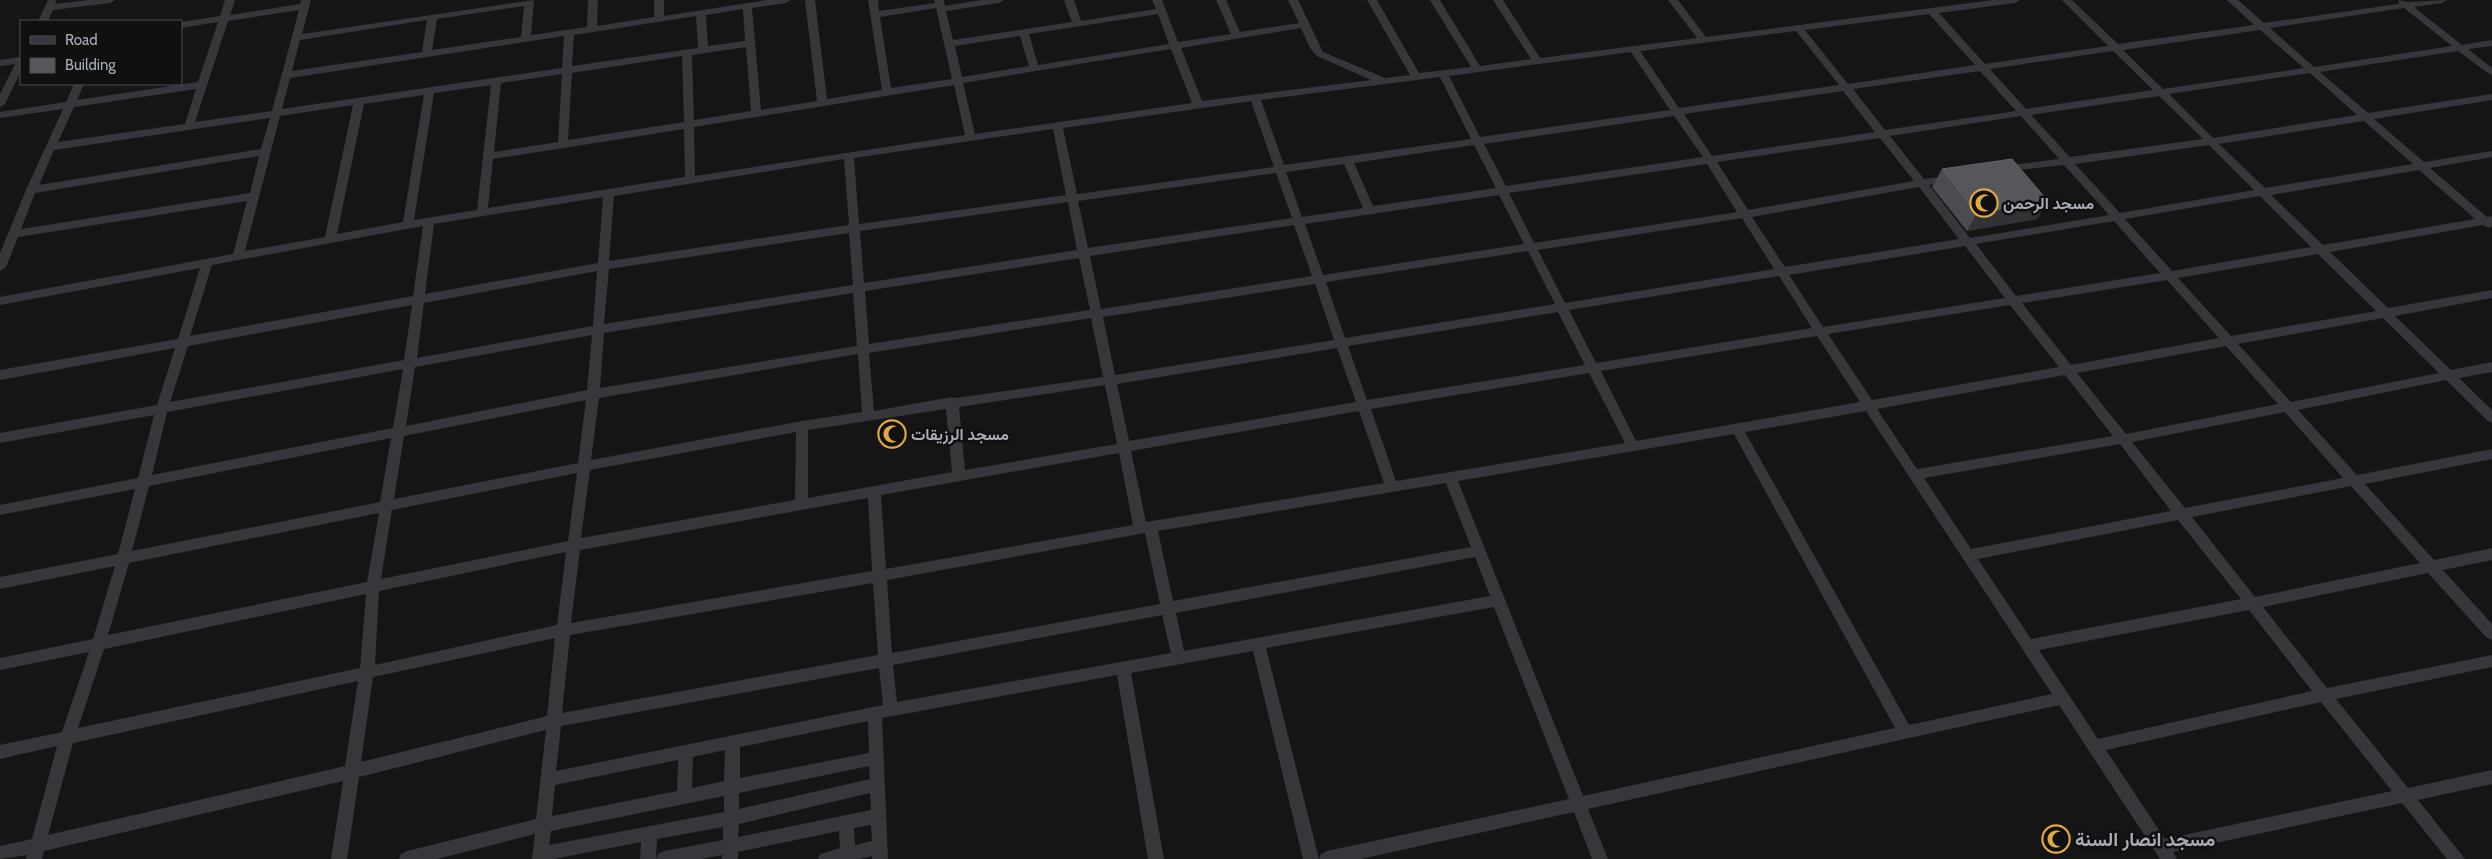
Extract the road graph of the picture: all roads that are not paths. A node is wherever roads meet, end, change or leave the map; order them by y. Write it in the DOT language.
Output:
graph roads {
  1 [pos="110,0"];
  2 [pos="230,0"];
  3 [pos="593,0"];
  4 [pos="659,0"];
  5 [pos="786,0"];
  6 [pos="810,0"];
  7 [pos="873,0"];
  8 [pos="999,0"];
  9 [pos="1069,0"];
  10 [pos="1158,0"];
  11 [pos="1221,0"];
  12 [pos="1293,0"];
  13 [pos="1372,0"];
  14 [pos="1435,0"];
  15 [pos="1498,0"];
  16 [pos="1673,0"];
  17 [pos="2015,0"];
  18 [pos="2067,0"];
  19 [pos="2232,0"];
  20 [pos="2442,0"];
  21 [pos="529,1"];
  22 [pos="306,2"];
  23 [pos="763,2"];
  24 [pos="2403,2"];
  25 [pos="51,4"];
  26 [pos="940,5"];
  27 [pos="747,6"];
  28 [pos="1935,7"];
  29 [pos="1162,11"];
  30 [pos="701,13"];
  31 [pos="875,15"];
  32 [pos="432,17"];
  33 [pos="224,18"];
  34 [pos="659,19"];
  35 [pos="43,20"];
  36 [pos="182,24"];
  37 [pos="1077,24"];
  38 [pos="1304,25"];
  39 [pos="2263,27"];
  40 [pos="592,28"];
  41 [pos="1799,28"];
  42 [pos="570,32"];
  43 [pos="1024,33"];
  44 [pos="1236,36"];
  45 [pos="298,37"];
  46 [pos="526,38"];
  47 [pos="1704,40"];
  48 [pos="750,43"];
  49 [pos="2492,43"];
  50 [pos="949,44"];
  51 [pos="1175,46"];
  52 [pos="2461,48"];
  53 [pos="2116,49"];
  54 [pos="703,50"];
  55 [pos="1634,50"];
  56 [pos="687,53"];
  57 [pos="427,54"];
  58 [pos="20,60"];
  59 [pos="0,62"];
  60 [pos="20,62"];
  61 [pos="1538,62"];
  62 [pos="1034,68"];
  63 [pos="1982,68"];
  64 [pos="567,70"];
  65 [pos="1478,70"];
  66 [pos="2312,70"];
  67 [pos="1443,74"];
  68 [pos="2492,74"];
  69 [pos="288,75"];
  70 [pos="1417,78"];
  71 [pos="957,81"];
  72 [pos="1383,81"];
  73 [pos="496,82"];
  74 [pos="79,85"];
  75 [pos="201,85"];
  76 [pos="1846,88"];
  77 [pos="429,92"];
  78 [pos="887,92"];
  79 [pos="2161,94"];
  80 [pos="2492,97"];
  81 [pos="1255,98"];
  82 [pos="0,102"];
  83 [pos="359,102"];
  84 [pos="822,103"];
  85 [pos="70,105"];
  86 [pos="1198,105"];
  87 [pos="1677,112"];
  88 [pos="277,114"];
  89 [pos="756,114"];
  90 [pos="2023,114"];
  91 [pos="0,115"];
  92 [pos="2365,116"];
  93 [pos="687,124"];
  94 [pos="1057,125"];
  95 [pos="189,126"];
  96 [pos="1882,134"];
  97 [pos="970,137"];
  98 [pos="1478,141"];
  99 [pos="2209,142"];
  100 [pos="563,145"];
  101 [pos="50,147"];
  102 [pos="266,152"];
  103 [pos="2492,154"];
  104 [pos="848,155"];
  105 [pos="487,157"];
  106 [pos="1348,160"];
  107 [pos="1710,160"];
  108 [pos="2066,161"];
  109 [pos="2422,165"];
  110 [pos="1280,170"];
  111 [pos="1989,172"];
  112 [pos="1960,177"];
  113 [pos="690,179"];
  114 [pos="1922,183"];
  115 [pos="31,190"];
  116 [pos="1504,191"];
  117 [pos="609,192"];
  118 [pos="2262,193"];
  119 [pos="254,196"];
  120 [pos="1072,198"];
  121 [pos="1370,211"];
  122 [pos="482,212"];
  123 [pos="1746,214"];
  124 [pos="2117,216"];
  125 [pos="428,221"];
  126 [pos="1300,222"];
  127 [pos="2490,223"];
  128 [pos="408,225"];
  129 [pos="854,228"];
  130 [pos="14,234"];
  131 [pos="330,239"];
  132 [pos="1967,242"];
  133 [pos="1533,248"];
  134 [pos="2318,248"];
  135 [pos="1084,253"];
  136 [pos="238,257"];
  137 [pos="207,263"];
  138 [pos="604,266"];
  139 [pos="0,267"];
  140 [pos="1783,271"];
  141 [pos="2170,275"];
  142 [pos="1320,279"];
  143 [pos="860,288"];
  144 [pos="2492,294"];
  145 [pos="0,300"];
  146 [pos="420,300"];
  147 [pos="2013,301"];
  148 [pos="1562,307"];
  149 [pos="2384,312"];
  150 [pos="1096,314"];
  151 [pos="599,329"];
  152 [pos="1820,332"];
  153 [pos="2228,340"];
  154 [pos="184,342"];
  155 [pos="1342,342"];
  156 [pos="864,349"];
  157 [pos="410,363"];
  158 [pos="2492,367"];
  159 [pos="1592,368"];
  160 [pos="2066,369"];
  161 [pos="0,375"];
  162 [pos="2449,375"];
  163 [pos="1111,380"];
  164 [pos="593,394"];
  165 [pos="952,402"];
  166 [pos="1870,404"];
  167 [pos="1364,405"];
  168 [pos="2288,407"];
  169 [pos="162,409"];
  170 [pos="868,416"];
  171 [pos="2492,418"];
  172 [pos="802,426"];
  173 [pos="1736,429"];
  174 [pos="399,432"];
  175 [pos="0,438"];
  176 [pos="2122,439"];
  177 [pos="1633,447"];
  178 [pos="1124,448"];
  179 [pos="2492,454"];
  180 [pos="586,466"];
  181 [pos="1916,474"];
  182 [pos="959,476"];
  183 [pos="1451,478"];
  184 [pos="2355,479"];
  185 [pos="143,482"];
  186 [pos="1392,487"];
  187 [pos="874,492"];
  188 [pos="802,504"];
  189 [pos="386,505"];
  190 [pos="0,510"];
  191 [pos="2182,515"];
  192 [pos="1146,528"];
  193 [pos="575,545"];
  194 [pos="1480,551"];
  195 [pos="2492,554"];
  196 [pos="1969,555"];
  197 [pos="124,558"];
  198 [pos="2434,566"];
  199 [pos="879,576"];
  200 [pos="0,583"];
  201 [pos="373,586"];
  202 [pos="1500,600"];
  203 [pos="2253,603"];
  204 [pos="1167,608"];
  205 [pos="563,630"];
  206 [pos="2492,634"];
  207 [pos="99,643"];
  208 [pos="1258,644"];
  209 [pos="2029,646"];
  210 [pos="1179,658"];
  211 [pos="885,660"];
  212 [pos="2492,661"];
  213 [pos="0,664"];
  214 [pos="1123,668"];
  215 [pos="367,671"];
  216 [pos="2324,695"];
  217 [pos="2063,698"];
  218 [pos="891,710"];
  219 [pos="875,713"];
  220 [pos="554,721"];
  221 [pos="1905,732"];
  222 [pos="67,738"];
  223 [pos="733,743"];
  224 [pos="2095,746"];
  225 [pos="0,752"];
  226 [pos="686,752"];
  227 [pos="877,758"];
  228 [pos="350,772"];
  229 [pos="2492,777"];
  230 [pos="550,779"];
  231 [pos="878,784"];
  232 [pos="732,788"];
  233 [pos="2406,795"];
  234 [pos="684,798"];
  235 [pos="1578,802"];
  236 [pos="879,816"];
  237 [pos="731,818"];
  238 [pos="846,823"];
  239 [pos="543,825"];
  240 [pos="649,833"];
  241 [pos="36,852"];
  242 [pos="730,853"];
  243 [pos="880,853"];
  244 [pos="2165,853"];
  245 [pos="0,854"];
  246 [pos="848,854"];
  247 [pos="540,856"];
  248 [pos="1337,858"];
  249 [pos="339,859"];
  250 [pos="407,859"];
  251 [pos="648,859"];
  252 [pos="664,859"];
  253 [pos="826,859"];
  254 [pos="1156,859"];
  255 [pos="1311,859"];
  256 [pos="1600,859"];
  257 [pos="2457,859"];
  1 -- 25 [label="street"];
  2 -- 33 [label="street"];
  3 -- 40 [label="street"];
  4 -- 34 [label="street"];
  5 -- 23 [label="street"];
  6 -- 84 [label="street"];
  7 -- 31 [label="street"];
  8 -- 26 [label="street"];
  9 -- 37 [label="street"];
  10 -- 29 [label="street"];
  11 -- 44 [label="street"];
  12 -- 38 [label="street"];
  13 -- 70 [label="street"];
  14 -- 65 [label="street"];
  15 -- 61 [label="street"];
  16 -- 47 [label="street"];
  17 -- 28 [label="street"];
  18 -- 53 [label="street"];
  19 -- 39 [label="street"];
  20 -- 24 [label="street"];
  21 -- 32 [label="street"];
  21 -- 46 [label="street"];
  22 -- 33 [label="street"];
  22 -- 45 [label="street"];
  23 -- 27 [label="street"];
  24 -- 39 [label="street"];
  24 -- 52 [label="street"];
  25 -- 35 [label="street"];
  26 -- 31 [label="street"];
  26 -- 50 [label="street"];
  27 -- 30 [label="street"];
  27 -- 48 [label="street"];
  28 -- 41 [label="street"];
  28 -- 63 [label="street"];
  29 -- 37 [label="street"];
  29 -- 51 [label="street"];
  30 -- 34 [label="street"];
  30 -- 54 [label="street"];
  31 -- 78 [label="street"];
  32 -- 45 [label="street"];
  32 -- 57 [label="street"];
  33 -- 36 [label="street"];
  33 -- 75 [label="street"];
  34 -- 40 [label="street"];
  37 -- 43 [label="street"];
  38 -- 44 [label="street"];
  38 -- 72 [label="street"];
  39 -- 53 [label="street"];
  39 -- 66 [label="street"];
  40 -- 42 [label="street"];
  41 -- 47 [label="street"];
  41 -- 76 [label="street"];
  42 -- 46 [label="street"];
  42 -- 64 [label="street"];
  43 -- 50 [label="street"];
  43 -- 62 [label="street"];
  44 -- 51 [label="street"];
  45 -- 69 [label="street"];
  46 -- 57 [label="street"];
  47 -- 55 [label="street"];
  48 -- 54 [label="street"];
  48 -- 89 [label="street"];
  49 -- 52 [label="street"];
  50 -- 71 [label="street"];
  51 -- 62 [label="street"];
  51 -- 86 [label="street"];
  52 -- 66 [label="street"];
  52 -- 68 [label="street"];
  53 -- 63 [label="street"];
  53 -- 79 [label="street"];
  54 -- 56 [label="street"];
  55 -- 61 [label="street"];
  55 -- 87 [label="street"];
  56 -- 64 [label="street"];
  56 -- 93 [label="street"];
  57 -- 69 [label="street"];
  58 -- 59 [label="street"];
  60 -- 82 [label="street"];
  61 -- 65 [label="street"];
  62 -- 71 [label="street"];
  63 -- 76 [label="street"];
  63 -- 90 [label="street"];
  64 -- 73 [label="street"];
  64 -- 100 [label="street"];
  65 -- 67 [label="street"];
  66 -- 79 [label="street"];
  66 -- 92 [label="street"];
  67 -- 70 [label="street"];
  67 -- 98 [label="street"];
  69 -- 88 [label="street"];
  70 -- 72 [label="street"];
  71 -- 78 [label="street"];
  71 -- 97 [label="street"];
  72 -- 81 [label="street"];
  73 -- 77 [label="street"];
  73 -- 105 [label="street"];
  74 -- 85 [label="street"];
  75 -- 85 [label="street"];
  75 -- 95 [label="street"];
  76 -- 87 [label="street"];
  76 -- 96 [label="street"];
  77 -- 83 [label="street"];
  77 -- 128 [label="street"];
  78 -- 84 [label="street"];
  79 -- 90 [label="street"];
  79 -- 99 [label="street"];
  80 -- 92 [label="street"];
  81 -- 86 [label="street"];
  81 -- 110 [label="street"];
  83 -- 88 [label="street"];
  83 -- 131 [label="street"];
  84 -- 89 [label="street"];
  85 -- 91 [label="street"];
  85 -- 101 [label="street"];
  86 -- 94 [label="street"];
  87 -- 98 [label="street"];
  87 -- 107 [label="street"];
  88 -- 95 [label="street"];
  88 -- 102 [label="street"];
  89 -- 93 [label="street"];
  90 -- 96 [label="street"];
  90 -- 108 [label="street"];
  92 -- 99 [label="street"];
  92 -- 109 [label="street"];
  93 -- 100 [label="street"];
  93 -- 113 [label="street"];
  94 -- 97 [label="street"];
  94 -- 120 [label="street"];
  95 -- 101 [label="street"];
  96 -- 107 [label="street"];
  96 -- 114 [label="street"];
  97 -- 104 [label="street"];
  98 -- 106 [label="street"];
  98 -- 116 [label="street"];
  99 -- 108 [label="street"];
  99 -- 118 [label="street"];
  100 -- 105 [label="street"];
  101 -- 115 [label="street"];
  102 -- 115 [label="street"];
  102 -- 119 [label="street"];
  103 -- 109 [label="street"];
  104 -- 113 [label="street"];
  104 -- 129 [label="street"];
  105 -- 122 [label="street"];
  106 -- 110 [label="street"];
  106 -- 121 [label="street"];
  107 -- 116 [label="street"];
  107 -- 123 [label="street"];
  108 -- 111 [label="street"];
  108 -- 124 [label="street"];
  109 -- 118 [label="street"];
  109 -- 127 [label="street"];
  110 -- 120 [label="street"];
  110 -- 126 [label="street"];
  112 -- 114 [label="street"];
  113 -- 117 [label="street"];
  114 -- 123 [label="street"];
  114 -- 132 [label="street"];
  115 -- 130 [label="street"];
  116 -- 121 [label="street"];
  116 -- 133 [label="street"];
  117 -- 122 [label="street"];
  117 -- 138 [label="street"];
  118 -- 124 [label="street"];
  118 -- 134 [label="street"];
  119 -- 130 [label="street"];
  119 -- 136 [label="street"];
  120 -- 129 [label="street"];
  120 -- 135 [label="street"];
  121 -- 126 [label="street"];
  122 -- 125 [label="street"];
  123 -- 133 [label="street"];
  123 -- 140 [label="street"];
  124 -- 132 [label="street"];
  124 -- 141 [label="street"];
  125 -- 128 [label="street"];
  125 -- 146 [label="street"];
  126 -- 135 [label="street"];
  126 -- 142 [label="street"];
  127 -- 134 [label="street"];
  128 -- 131 [label="street"];
  129 -- 138 [label="street"];
  129 -- 143 [label="street"];
  130 -- 139 [label="street"];
  131 -- 136 [label="street"];
  132 -- 140 [label="street"];
  132 -- 147 [label="street"];
  133 -- 142 [label="street"];
  133 -- 148 [label="street"];
  134 -- 141 [label="street"];
  134 -- 149 [label="street"];
  135 -- 143 [label="street"];
  135 -- 150 [label="street"];
  136 -- 137 [label="street"];
  137 -- 145 [label="street"];
  137 -- 154 [label="street"];
  138 -- 146 [label="street"];
  138 -- 151 [label="street"];
  140 -- 148 [label="street"];
  140 -- 152 [label="street"];
  141 -- 147 [label="street"];
  141 -- 153 [label="street"];
  142 -- 150 [label="street"];
  142 -- 155 [label="street"];
  143 -- 151 [label="street"];
  143 -- 156 [label="street"];
  144 -- 149 [label="street"];
  146 -- 154 [label="street"];
  146 -- 157 [label="street"];
  147 -- 152 [label="street"];
  147 -- 160 [label="street"];
  148 -- 155 [label="street"];
  148 -- 159 [label="street"];
  149 -- 153 [label="street"];
  149 -- 162 [label="street"];
  150 -- 156 [label="street"];
  150 -- 163 [label="street"];
  151 -- 157 [label="street"];
  151 -- 164 [label="street"];
  152 -- 159 [label="street"];
  152 -- 166 [label="street"];
  153 -- 160 [label="street"];
  153 -- 168 [label="street"];
  154 -- 161 [label="street"];
  154 -- 169 [label="street"];
  155 -- 163 [label="street"];
  155 -- 167 [label="street"];
  156 -- 164 [label="street"];
  156 -- 170 [label="street"];
  157 -- 169 [label="street"];
  157 -- 174 [label="street"];
  158 -- 162 [label="street"];
  159 -- 167 [label="street"];
  159 -- 177 [label="street"];
  160 -- 166 [label="street"];
  160 -- 176 [label="street"];
  162 -- 168 [label="street"];
  162 -- 171 [label="street"];
  163 -- 165 [label="street"];
  163 -- 178 [label="street"];
  164 -- 174 [label="street"];
  164 -- 180 [label="street"];
  165 -- 170 [label="street"];
  165 -- 182 [label="street"];
  166 -- 173 [label="street"];
  166 -- 181 [label="street"];
  167 -- 178 [label="street"];
  167 -- 186 [label="street"];
  168 -- 176 [label="street"];
  168 -- 184 [label="street"];
  169 -- 175 [label="street"];
  169 -- 185 [label="street"];
  170 -- 172 [label="street"];
  172 -- 180 [label="street"];
  172 -- 188 [label="street"];
  173 -- 177 [label="street"];
  173 -- 221 [label="street"];
  174 -- 185 [label="street"];
  174 -- 189 [label="street"];
  176 -- 181 [label="street"];
  176 -- 191 [label="street"];
  177 -- 183 [label="street"];
  178 -- 182 [label="street"];
  178 -- 192 [label="street"];
  179 -- 184 [label="street"];
  180 -- 189 [label="street"];
  180 -- 193 [label="street"];
  181 -- 196 [label="street"];
  182 -- 187 [label="street"];
  183 -- 186 [label="street"];
  183 -- 194 [label="street"];
  184 -- 191 [label="street"];
  184 -- 198 [label="street"];
  185 -- 190 [label="street"];
  185 -- 197 [label="street"];
  186 -- 192 [label="street"];
  187 -- 188 [label="street"];
  187 -- 199 [label="street"];
  188 -- 193 [label="street"];
  189 -- 197 [label="street"];
  189 -- 201 [label="street"];
  191 -- 196 [label="street"];
  191 -- 203 [label="street"];
  192 -- 199 [label="street"];
  192 -- 204 [label="street"];
  193 -- 201 [label="street"];
  193 -- 205 [label="street"];
  194 -- 202 [label="street"];
  194 -- 204 [label="street"];
  195 -- 198 [label="street"];
  196 -- 209 [label="street"];
  197 -- 200 [label="street"];
  197 -- 207 [label="street"];
  198 -- 203 [label="street"];
  198 -- 206 [label="street"];
  199 -- 205 [label="street"];
  199 -- 211 [label="street"];
  201 -- 207 [label="street"];
  201 -- 215 [label="street"];
  202 -- 208 [label="street"];
  202 -- 235 [label="street"];
  203 -- 209 [label="street"];
  203 -- 216 [label="street"];
  204 -- 210 [label="street"];
  204 -- 211 [label="street"];
  205 -- 215 [label="street"];
  205 -- 220 [label="street"];
  207 -- 213 [label="street"];
  207 -- 222 [label="street"];
  208 -- 210 [label="street"];
  208 -- 255 [label="street"];
  209 -- 217 [label="street"];
  210 -- 214 [label="street"];
  211 -- 218 [label="street"];
  211 -- 220 [label="street"];
  212 -- 216 [label="street"];
  214 -- 218 [label="street"];
  214 -- 254 [label="street"];
  215 -- 222 [label="street"];
  215 -- 228 [label="street"];
  216 -- 224 [label="street"];
  216 -- 233 [label="street"];
  217 -- 221 [label="street"];
  217 -- 224 [label="street"];
  218 -- 219 [label="street"];
  219 -- 223 [label="street"];
  219 -- 227 [label="street"];
  220 -- 228 [label="street"];
  220 -- 230 [label="street"];
  221 -- 235 [label="street"];
  222 -- 225 [label="street"];
  222 -- 241 [label="street"];
  223 -- 226 [label="street"];
  223 -- 232 [label="street"];
  224 -- 244 [label="street"];
  226 -- 230 [label="street"];
  226 -- 234 [label="street"];
  227 -- 231 [label="street"];
  227 -- 232 [label="street"];
  228 -- 241 [label="street"];
  228 -- 249 [label="street"];
  229 -- 233 [label="street"];
  230 -- 239 [label="street"];
  231 -- 236 [label="street"];
  231 -- 237 [label="street"];
  232 -- 234 [label="street"];
  232 -- 237 [label="street"];
  233 -- 244 [label="street"];
  233 -- 257 [label="street"];
  234 -- 239 [label="street"];
  235 -- 248 [label="street"];
  235 -- 256 [label="street"];
  236 -- 238 [label="street"];
  236 -- 243 [label="street"];
  237 -- 240 [label="street"];
  237 -- 242 [label="street"];
  238 -- 242 [label="street"];
  238 -- 246 [label="street"];
  239 -- 247 [label="street"];
  239 -- 250 [label="street"];
  240 -- 247 [label="street"];
  240 -- 251 [label="street"];
  241 -- 245 [label="street"];
  242 -- 252 [label="street"];
  243 -- 246 [label="street"];
  246 -- 253 [label="street"];
}
